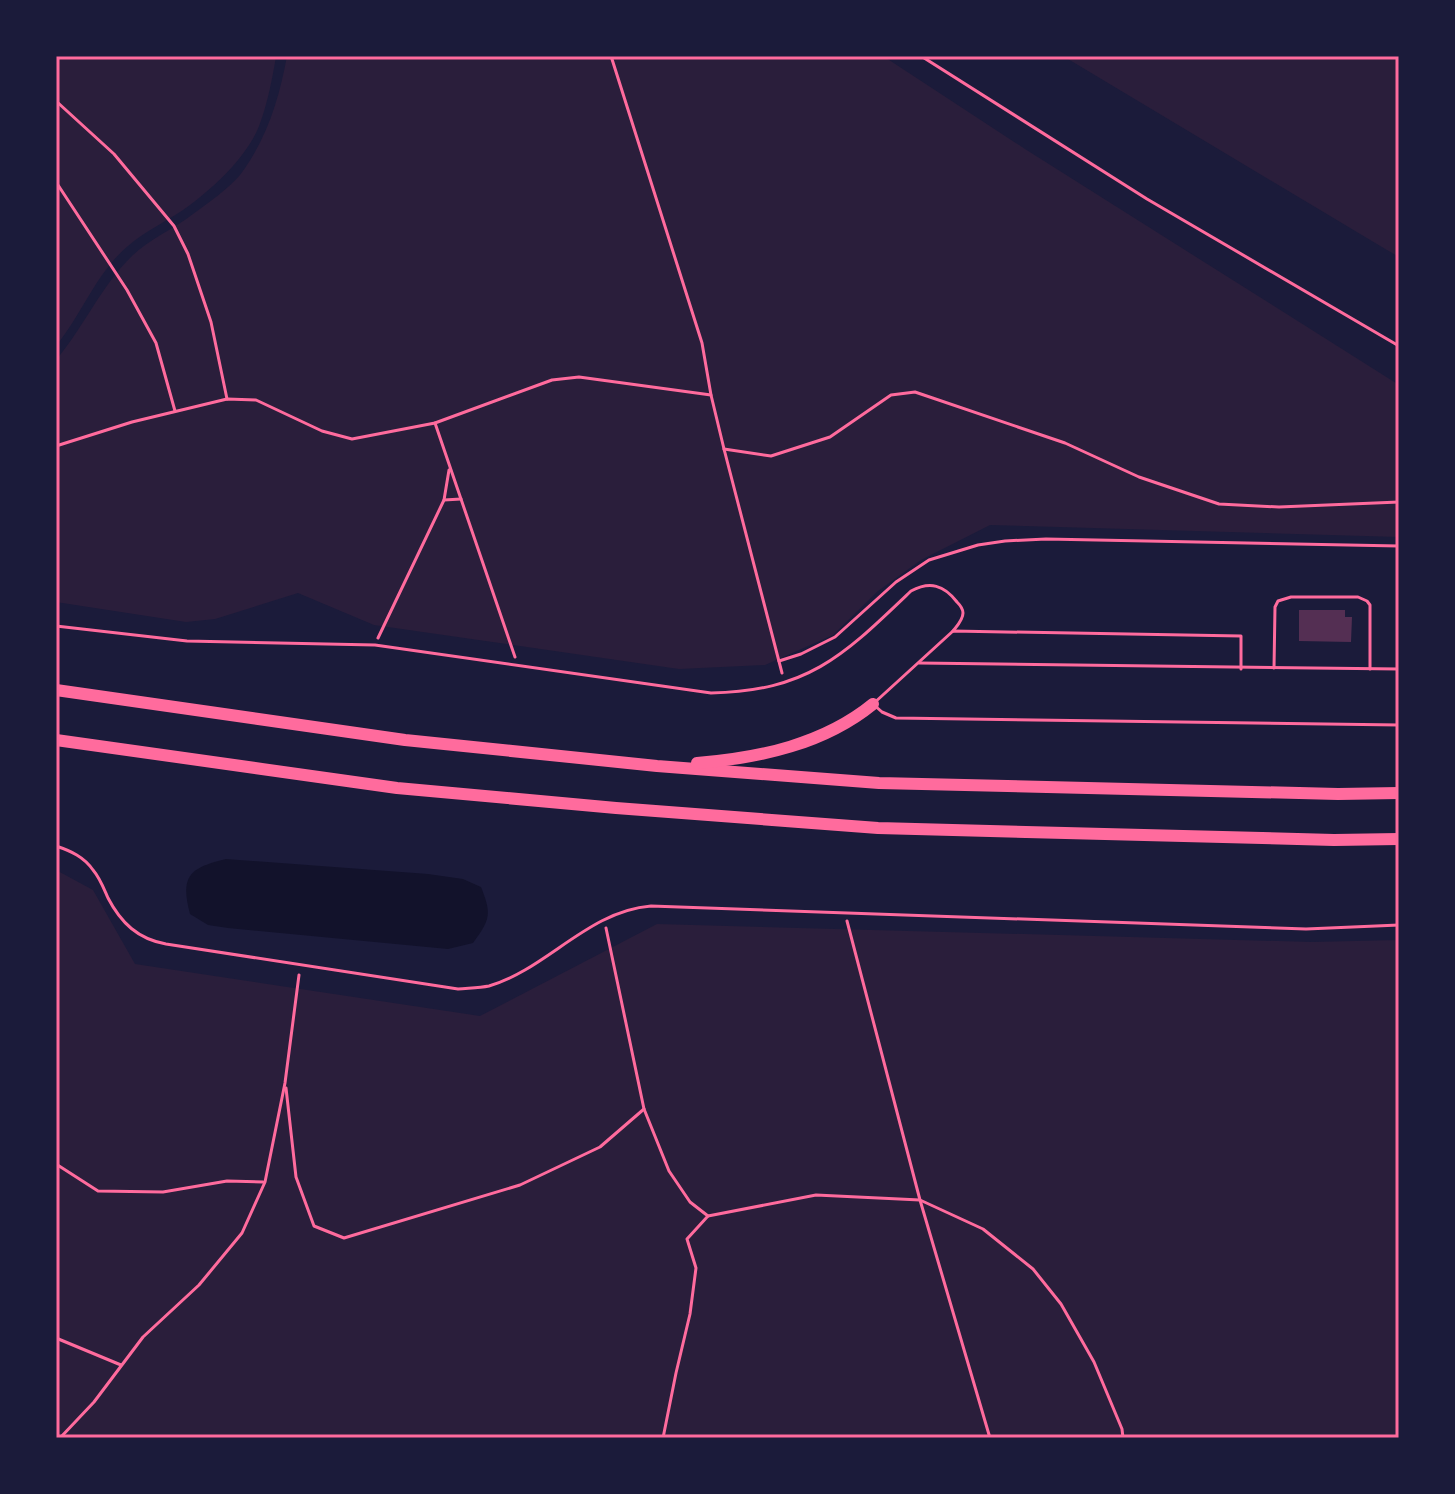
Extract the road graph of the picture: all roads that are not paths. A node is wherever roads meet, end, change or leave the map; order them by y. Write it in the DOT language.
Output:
graph roads {
  1 [pos="56,626"];
  2 [pos="953,631"];
  3 [pos="917,663"];
  4 [pos="1241,669"];
  5 [pos="1274,669"];
  6 [pos="1370,669"];
  7 [pos="1398,670"];
  8 [pos="56,690"];
  9 [pos="873,704"];
  10 [pos="1399,725"];
  11 [pos="56,740"];
  12 [pos="657,766"];
  13 [pos="1399,793"];
  14 [pos="1399,839"];
  15 [pos="56,846"];
  16 [pos="1399,925"];
  1 -- 2 [label="lane"];
  2 -- 3 [label="lane"];
  2 -- 4 [label="lane"];
  3 -- 4 [label="lane"];
  3 -- 9 [label="lane"];
  4 -- 5 [label="lane"];
  5 -- 6 [label="lane"];
  5 -- 6 [label="lane"];
  6 -- 7 [label="lane"];
  8 -- 12 [label="highway"];
  9 -- 10 [label="lane"];
  9 -- 12 [label="highway"];
  11 -- 14 [label="highway"];
  12 -- 13 [label="highway"];
  15 -- 16 [label="lane"];
}
